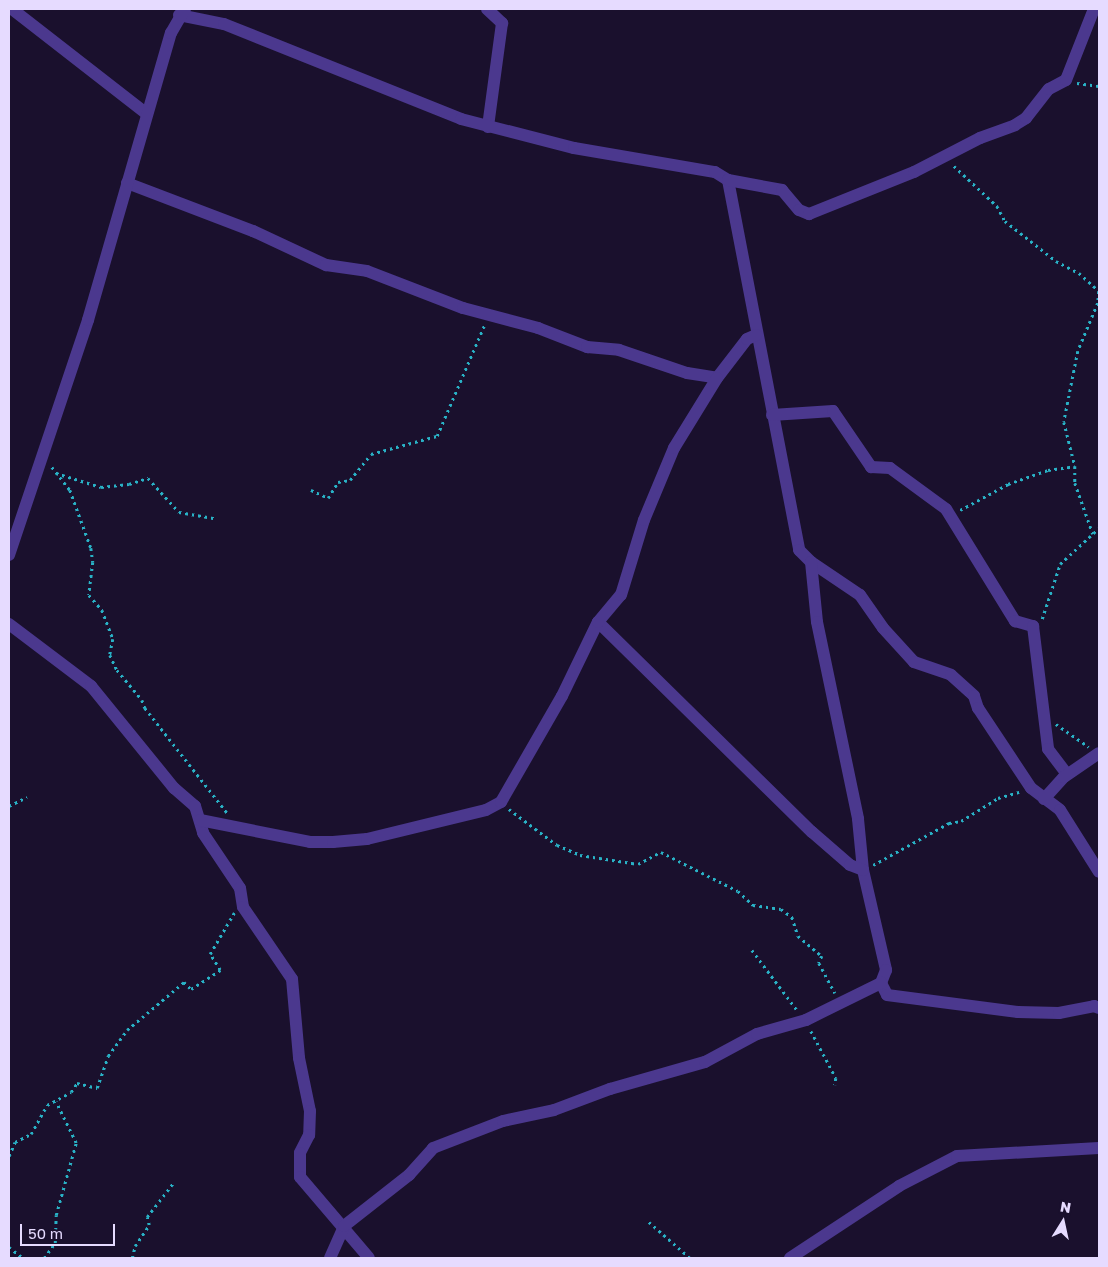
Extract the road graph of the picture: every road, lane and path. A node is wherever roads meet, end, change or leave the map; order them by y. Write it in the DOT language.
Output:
graph roads {
  1 [pos="12,9"];
  2 [pos="487,9"];
  3 [pos="1094,9"];
  4 [pos="182,12"];
  5 [pos="1066,80"];
  6 [pos="1099,86"];
  7 [pos="147,114"];
  8 [pos="488,127"];
  9 [pos="948,156"];
  10 [pos="728,180"];
  11 [pos="127,183"];
  12 [pos="1099,291"];
  13 [pos="485,314"];
  14 [pos="756,335"];
  15 [pos="717,378"];
  16 [pos="772,415"];
  17 [pos="44,448"];
  18 [pos="1075,466"];
  19 [pos="54,472"];
  20 [pos="311,490"];
  21 [pos="946,509"];
  22 [pos="214,518"];
  23 [pos="1099,528"];
  24 [pos="1093,534"];
  25 [pos="9,555"];
  26 [pos="811,562"];
  27 [pos="598,622"];
  28 [pos="9,624"];
  29 [pos="1033,626"];
  30 [pos="1044,718"];
  31 [pos="1099,753"];
  32 [pos="1068,774"];
  33 [pos="1031,788"];
  34 [pos="28,797"];
  35 [pos="1044,799"];
  36 [pos="501,802"];
  37 [pos="9,806"];
  38 [pos="200,820"];
  39 [pos="236,827"];
  40 [pos="863,870"];
  41 [pos="1099,872"];
  42 [pos="242,898"];
  43 [pos="752,950"];
  44 [pos="881,984"];
  45 [pos="841,1003"];
  46 [pos="1099,1008"];
  47 [pos="806,1020"];
  48 [pos="835,1085"];
  49 [pos="56,1102"];
  50 [pos="1099,1148"];
  51 [pos="9,1156"];
  52 [pos="174,1182"];
  53 [pos="649,1222"];
  54 [pos="344,1226"];
  55 [pos="9,1247"];
  56 [pos="23,1258"];
  57 [pos="44,1258"];
  58 [pos="132,1258"];
  59 [pos="330,1258"];
  60 [pos="369,1258"];
  61 [pos="690,1258"];
  62 [pos="790,1258"];
  1 -- 7 [label="street"];
  2 -- 8 [label="street"];
  3 -- 5 [label="street"];
  4 -- 7 [label="street"];
  4 -- 8 [label="street"];
  5 -- 6 [label="path"];
  5 -- 9 [label="street"];
  7 -- 11 [label="street"];
  8 -- 10 [label="street"];
  9 -- 10 [label="street"];
  9 -- 12 [label="path"];
  10 -- 14 [label="street"];
  11 -- 13 [label="street"];
  11 -- 17 [label="street"];
  12 -- 18 [label="path"];
  13 -- 15 [label="street"];
  13 -- 20 [label="path"];
  14 -- 15 [label="street"];
  14 -- 16 [label="street"];
  15 -- 27 [label="street"];
  16 -- 21 [label="street"];
  16 -- 26 [label="street"];
  17 -- 19 [label="path"];
  17 -- 25 [label="street"];
  18 -- 21 [label="path"];
  18 -- 24 [label="path"];
  19 -- 22 [label="path"];
  19 -- 39 [label="path"];
  21 -- 29 [label="street"];
  23 -- 24 [label="path"];
  24 -- 29 [label="path"];
  26 -- 33 [label="street"];
  26 -- 40 [label="street"];
  27 -- 36 [label="street"];
  27 -- 40 [label="street"];
  28 -- 38 [label="street"];
  29 -- 30 [label="street"];
  30 -- 31 [label="path"];
  30 -- 32 [label="street"];
  31 -- 32 [label="street"];
  32 -- 35 [label="street"];
  33 -- 35 [label="street"];
  33 -- 40 [label="path"];
  34 -- 37 [label="path"];
  35 -- 41 [label="street"];
  36 -- 39 [label="street"];
  36 -- 45 [label="path"];
  38 -- 39 [label="street"];
  38 -- 42 [label="street"];
  40 -- 44 [label="street"];
  42 -- 49 [label="path"];
  42 -- 54 [label="street"];
  43 -- 47 [label="path"];
  44 -- 45 [label="street"];
  44 -- 46 [label="street"];
  45 -- 47 [label="street"];
  47 -- 48 [label="path"];
  47 -- 54 [label="street"];
  49 -- 51 [label="path"];
  49 -- 57 [label="path"];
  50 -- 62 [label="street"];
  52 -- 58 [label="path"];
  53 -- 61 [label="path"];
  54 -- 59 [label="street"];
  54 -- 60 [label="street"];
  55 -- 56 [label="path"];
}
